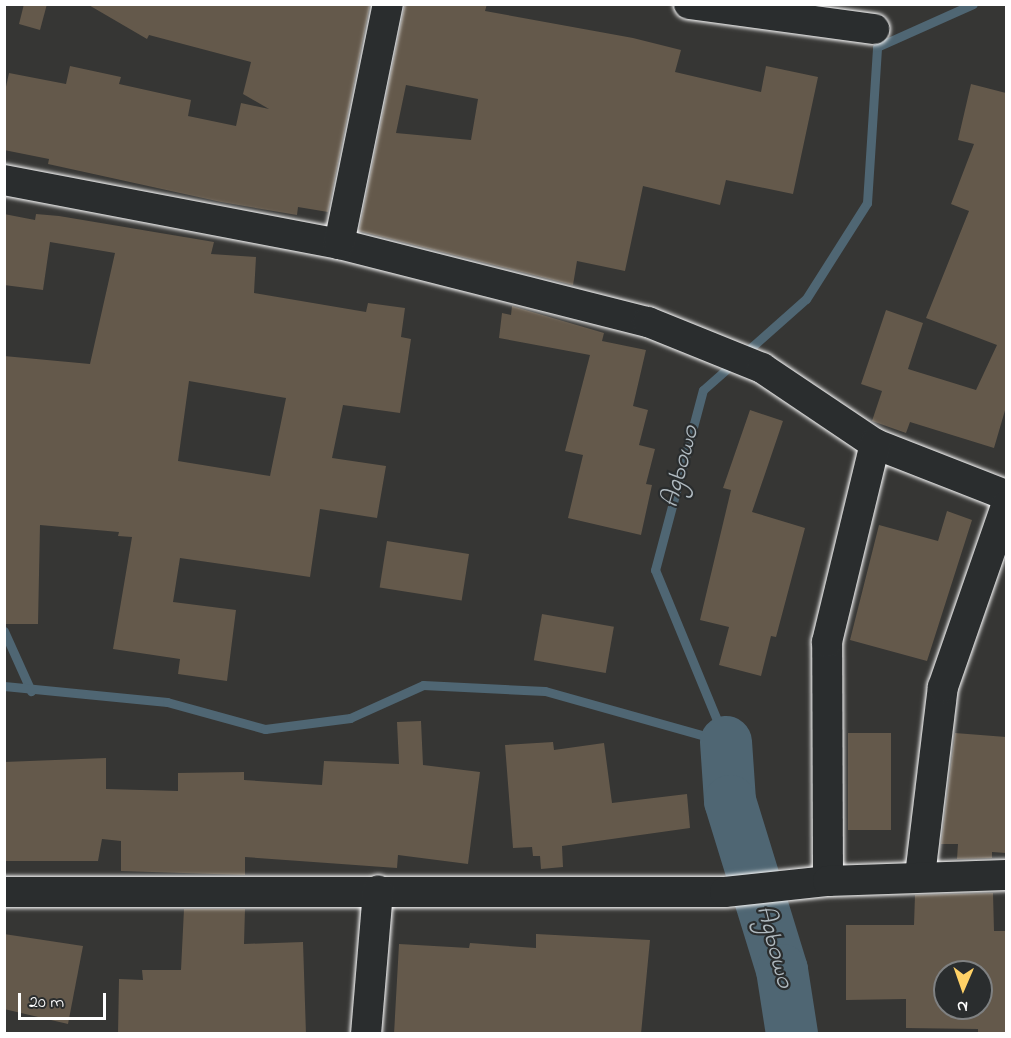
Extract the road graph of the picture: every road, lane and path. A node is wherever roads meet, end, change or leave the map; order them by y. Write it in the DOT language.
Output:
graph roads {
  1 [pos="388,4"];
  2 [pos="689,4"];
  3 [pos="874,29"];
  4 [pos="4,180"];
  5 [pos="339,244"];
  6 [pos="875,444"];
  7 [pos="1006,495"];
  8 [pos="1006,506"];
  9 [pos="1006,875"];
  10 [pos="920,876"];
  11 [pos="828,881"];
  12 [pos="378,890"];
  13 [pos="4,892"];
  14 [pos="366,1034"];
  1 -- 5 [label="street"];
  2 -- 3 [label="street"];
  4 -- 5 [label="street"];
  5 -- 6 [label="street"];
  6 -- 7 [label="street"];
  6 -- 11 [label="street"];
  8 -- 10 [label="street"];
  9 -- 10 [label="street"];
  10 -- 11 [label="street"];
  11 -- 12 [label="street"];
  12 -- 13 [label="street"];
  12 -- 14 [label="street"];
}
